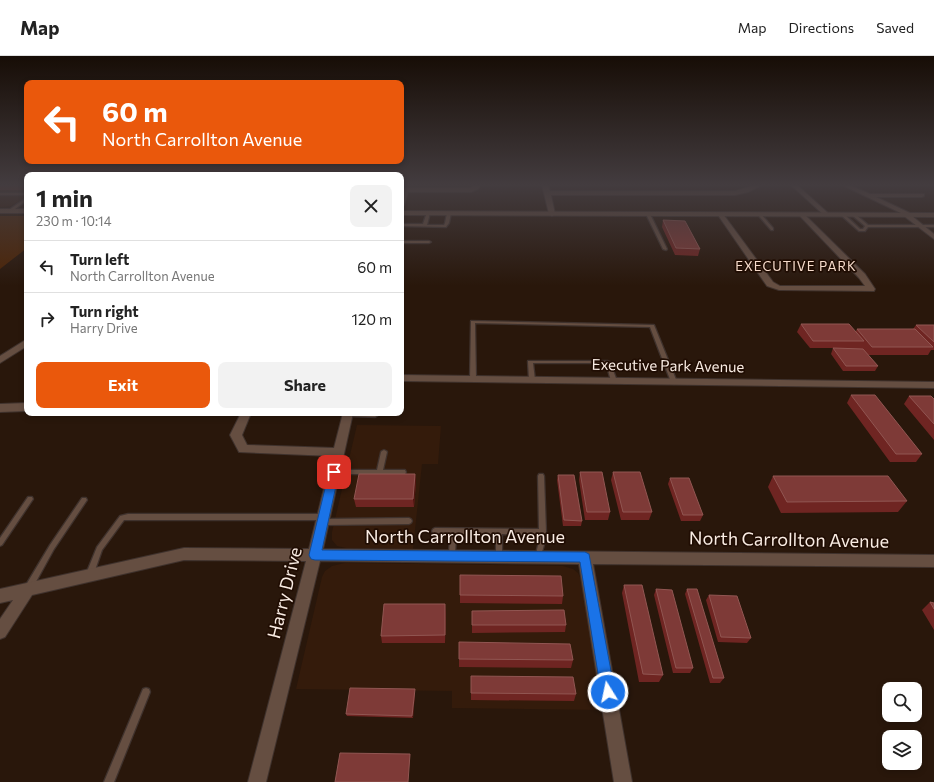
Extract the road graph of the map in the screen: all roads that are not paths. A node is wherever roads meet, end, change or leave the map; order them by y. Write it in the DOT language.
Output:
graph roads {
  1 [pos="448,218"];
  2 [pos="423,219"];
  3 [pos="439,219"];
  4 [pos="447,219"];
  5 [pos="651,219"];
  6 [pos="724,219"];
  7 [pos="763,219"];
  8 [pos="806,219"];
  9 [pos="847,219"];
  10 [pos="859,219"];
  11 [pos="912,219"];
  12 [pos="427,220"];
  13 [pos="443,221"];
  14 [pos="404,224"];
  15 [pos="867,226"];
  16 [pos="920,226"];
  17 [pos="934,226"];
  18 [pos="772,229"];
  19 [pos="934,237"];
  20 [pos="404,242"];
  21 [pos="429,242"];
  22 [pos="666,249"];
  23 [pos="24,344"];
  24 [pos="0,360"];
  25 [pos="404,378"];
  26 [pos="473,379"];
  27 [pos="532,380"];
  28 [pos="614,381"];
  29 [pos="674,382"];
  30 [pos="934,385"];
  31 [pos="24,407"];
  32 [pos="0,408"];
  33 [pos="245,416"];
  34 [pos="348,416"];
  35 [pos="339,452"];
  36 [pos="384,452"];
  37 [pos="334,472"];
  38 [pos="380,472"];
  39 [pos="403,472"];
  40 [pos="541,476"];
  41 [pos="30,499"];
  42 [pos="84,500"];
  43 [pos="323,520"];
  44 [pos="409,521"];
  45 [pos="435,531"];
  46 [pos="453,531"];
  47 [pos="498,532"];
  48 [pos="542,532"];
  49 [pos="0,543"];
  50 [pos="315,555"];
  51 [pos="452,556"];
  52 [pos="499,556"];
  53 [pos="538,557"];
  54 [pos="585,557"];
  55 [pos="934,561"];
  56 [pos="90,574"];
  57 [pos="28,589"];
  58 [pos="0,596"];
  59 [pos="0,632"];
  60 [pos="146,692"];
  61 [pos="109,782"];
  62 [pos="257,782"];
  63 [pos="623,782"];
  1 -- 12 [label="lane"];
  2 -- 12 [label="street"];
  3 -- 12 [label="street"];
  4 -- 13 [label="lane"];
  5 -- 22 [label="lane"];
  6 -- 8 [label="street"];
  7 -- 18 [label="lane"];
  9 -- 15 [label="lane"];
  10 -- 15 [label="lane"];
  11 -- 16 [label="street"];
  12 -- 14 [label="lane"];
  15 -- 16 [label="lane"];
  16 -- 17 [label="lane"];
  16 -- 19 [label="street"];
  20 -- 21 [label="lane"];
  23 -- 24 [label="street"];
  25 -- 26 [label="street, Executive Park Avenue"];
  26 -- 27 [label="street, Executive Park Avenue"];
  26 -- 29 [label="lane"];
  27 -- 28 [label="street, Executive Park Avenue"];
  27 -- 28 [label="lane"];
  28 -- 29 [label="street, Executive Park Avenue"];
  29 -- 30 [label="street, Executive Park Avenue"];
  31 -- 32 [label="street"];
  33 -- 35 [label="street"];
  34 -- 35 [label="street, Harry Drive"];
  35 -- 37 [label="street, Harry Drive"];
  36 -- 38 [label="lane"];
  37 -- 38 [label="lane"];
  37 -- 43 [label="street, Harry Drive"];
  38 -- 39 [label="lane"];
  40 -- 48 [label="lane"];
  41 -- 49 [label="lane"];
  42 -- 57 [label="lane"];
  43 -- 44 [label="lane"];
  43 -- 50 [label="street, Harry Drive"];
  43 -- 56 [label="lane"];
  45 -- 46 [label="lane"];
  46 -- 47 [label="lane"];
  46 -- 51 [label="lane"];
  47 -- 48 [label="lane"];
  47 -- 52 [label="lane"];
  48 -- 53 [label="lane"];
  50 -- 51 [label="street, North Carrollton Avenue"];
  50 -- 56 [label="street, North Carrollton Avenue"];
  50 -- 62 [label="street, Harry Drive"];
  51 -- 52 [label="street, North Carrollton Avenue"];
  52 -- 53 [label="street, North Carrollton Avenue"];
  53 -- 54 [label="street, North Carrollton Avenue"];
  54 -- 55 [label="street, North Carrollton Avenue"];
  54 -- 63 [label="street"];
  56 -- 57 [label="street, North Carrollton Avenue"];
  57 -- 58 [label="street, North Carrollton Avenue"];
  57 -- 59 [label="street"];
  60 -- 61 [label="lane"];
}
